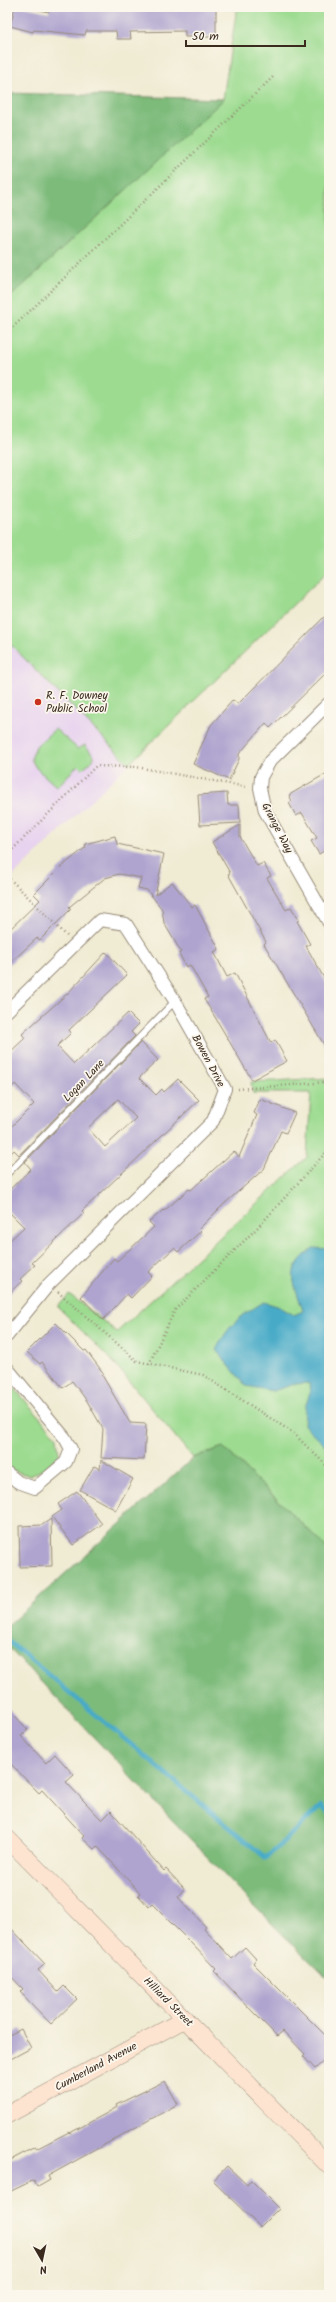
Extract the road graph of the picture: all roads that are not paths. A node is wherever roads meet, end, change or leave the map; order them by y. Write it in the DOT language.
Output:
graph roads {
  1 [pos="329,703"];
  2 [pos="329,923"];
  3 [pos="175,1001"];
  4 [pos="7,1011"];
  5 [pos="7,1174"];
  6 [pos="7,1336"];
  7 [pos="7,1368"];
  8 [pos="7,1473"];
  9 [pos="7,1838"];
  10 [pos="185,2019"];
  11 [pos="7,2115"];
  12 [pos="329,2166"];
  1 -- 2 [label="street, Grange Way"];
  3 -- 4 [label="street, Bowen Drive"];
  3 -- 5 [label="lane, Logan Lane"];
  3 -- 6 [label="street, Bowen Drive"];
  7 -- 8 [label="street"];
  9 -- 10 [label="street, Hilliard Street"];
  10 -- 11 [label="street, Cumberland Avenue"];
  10 -- 12 [label="street, Hilliard Street"];
}
